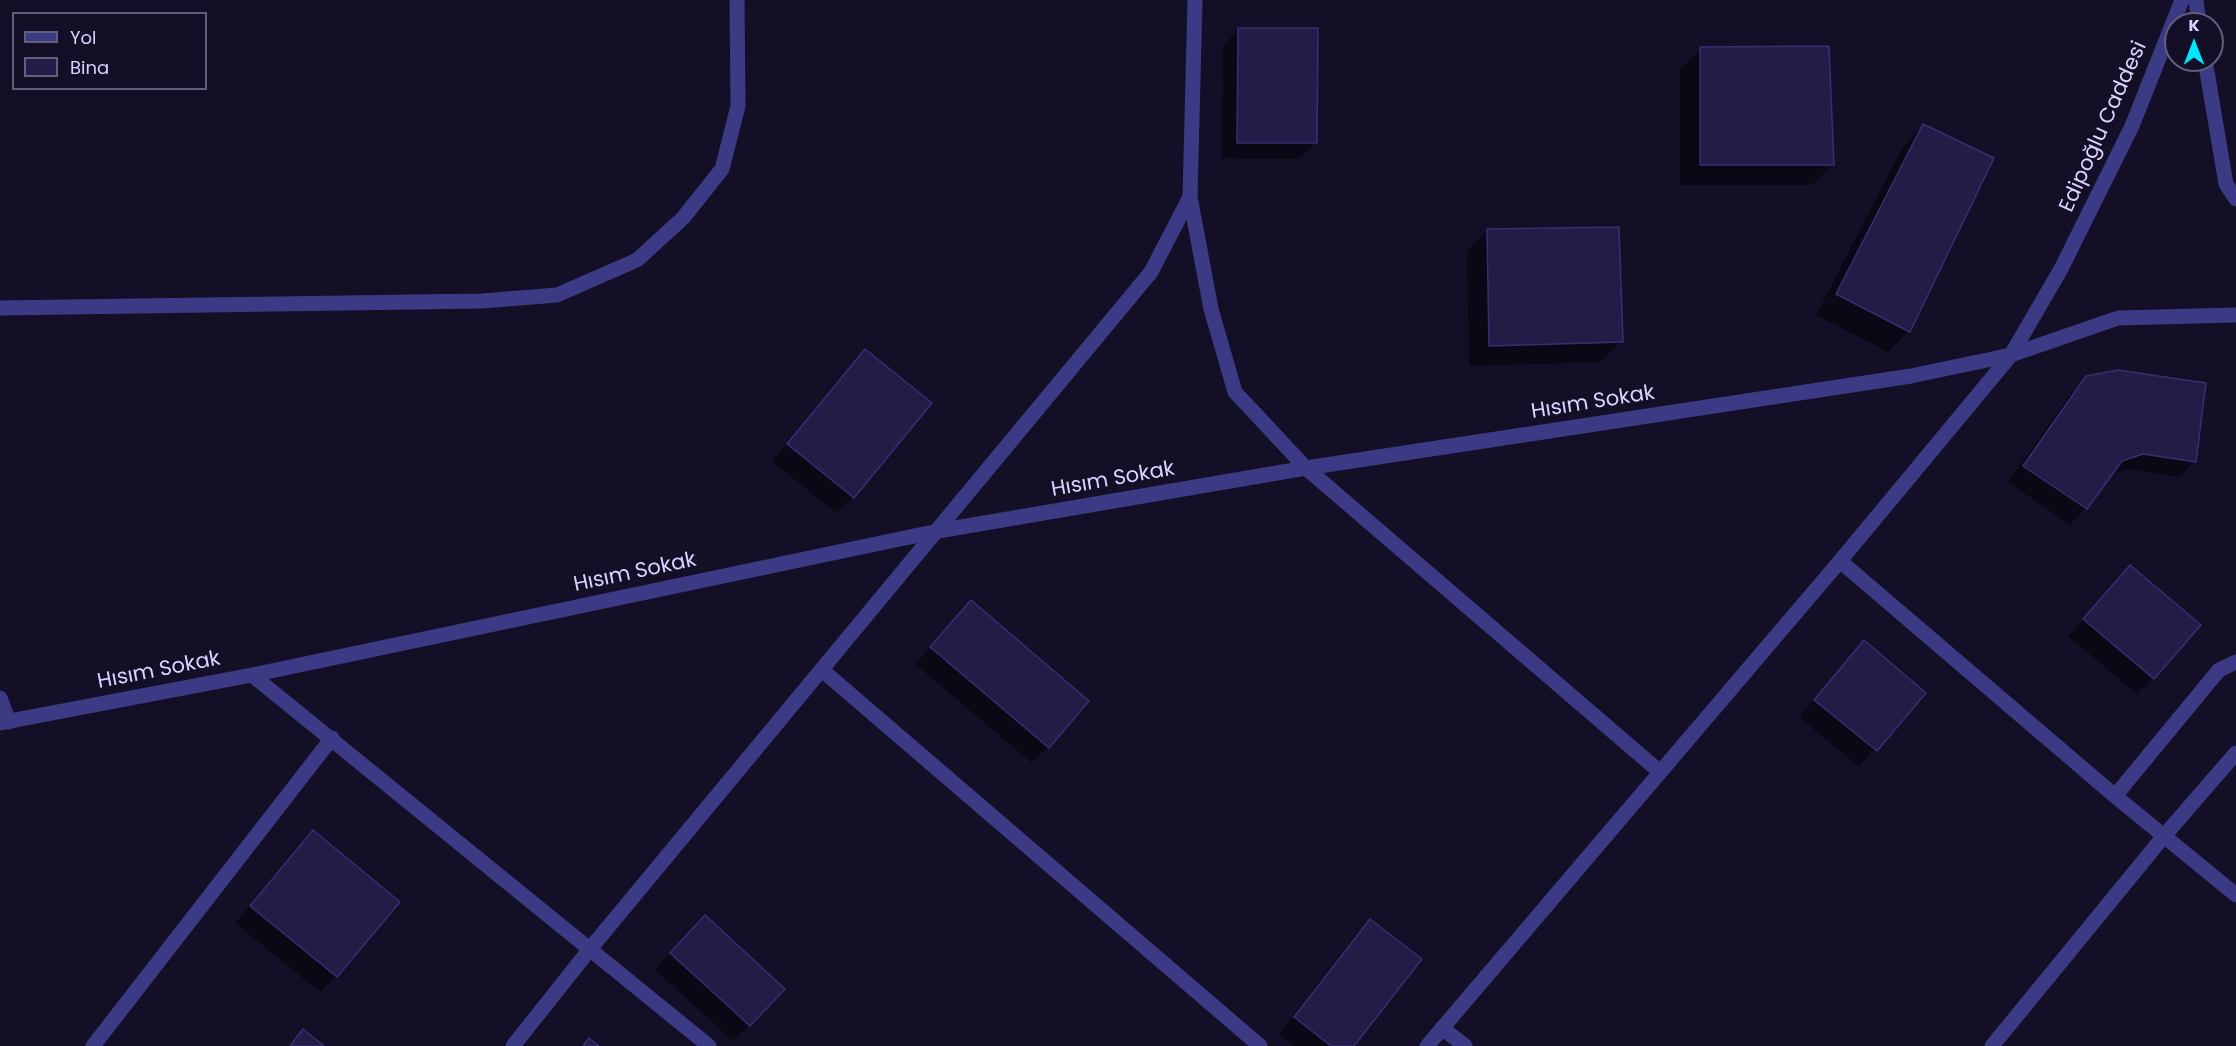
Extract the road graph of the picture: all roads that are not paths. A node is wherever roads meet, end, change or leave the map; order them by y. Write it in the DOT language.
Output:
graph roads {
  1 [pos="737,0"];
  2 [pos="1195,0"];
  3 [pos="2182,0"];
  4 [pos="2207,72"];
  5 [pos="1190,196"];
  6 [pos="2236,199"];
  7 [pos="0,308"];
  8 [pos="2236,315"];
  9 [pos="2011,355"];
  10 [pos="1306,468"];
  11 [pos="938,531"];
  12 [pos="1840,561"];
  13 [pos="2236,662"];
  14 [pos="822,670"];
  15 [pos="252,675"];
  16 [pos="0,698"];
  17 [pos="5,723"];
  18 [pos="332,738"];
  19 [pos="2236,753"];
  20 [pos="1660,772"];
  21 [pos="2115,796"];
  22 [pos="2164,836"];
  23 [pos="2236,895"];
  24 [pos="590,949"];
  25 [pos="1442,1028"];
  26 [pos="93,1046"];
  27 [pos="513,1046"];
  28 [pos="709,1046"];
  29 [pos="1260,1046"];
  30 [pos="1427,1046"];
  31 [pos="1465,1046"];
  32 [pos="1992,1046"];
  1 -- 7 [label="street"];
  2 -- 5 [label="street"];
  3 -- 9 [label="street, Edipoğlu Caddesi"];
  4 -- 6 [label="street"];
  5 -- 10 [label="street"];
  5 -- 11 [label="street"];
  8 -- 9 [label="street, Hısım Sokak"];
  9 -- 10 [label="street, Hısım Sokak"];
  9 -- 12 [label="street, Edipoğlu Caddesi"];
  10 -- 11 [label="street, Hısım Sokak"];
  10 -- 20 [label="street"];
  11 -- 14 [label="street"];
  11 -- 15 [label="street, Hısım Sokak"];
  12 -- 20 [label="street, Edipoğlu Caddesi"];
  12 -- 21 [label="street"];
  13 -- 21 [label="street"];
  14 -- 24 [label="street"];
  14 -- 29 [label="street"];
  15 -- 17 [label="street, Hısım Sokak"];
  15 -- 18 [label="street"];
  16 -- 17 [label="street"];
  18 -- 24 [label="street"];
  18 -- 26 [label="street"];
  19 -- 22 [label="street"];
  20 -- 25 [label="street, Edipoğlu Caddesi"];
  21 -- 22 [label="street"];
  22 -- 23 [label="street"];
  22 -- 32 [label="street"];
  24 -- 27 [label="street"];
  24 -- 28 [label="street"];
  25 -- 30 [label="street, Edipoğlu Caddesi"];
  25 -- 31 [label="street"];
}
